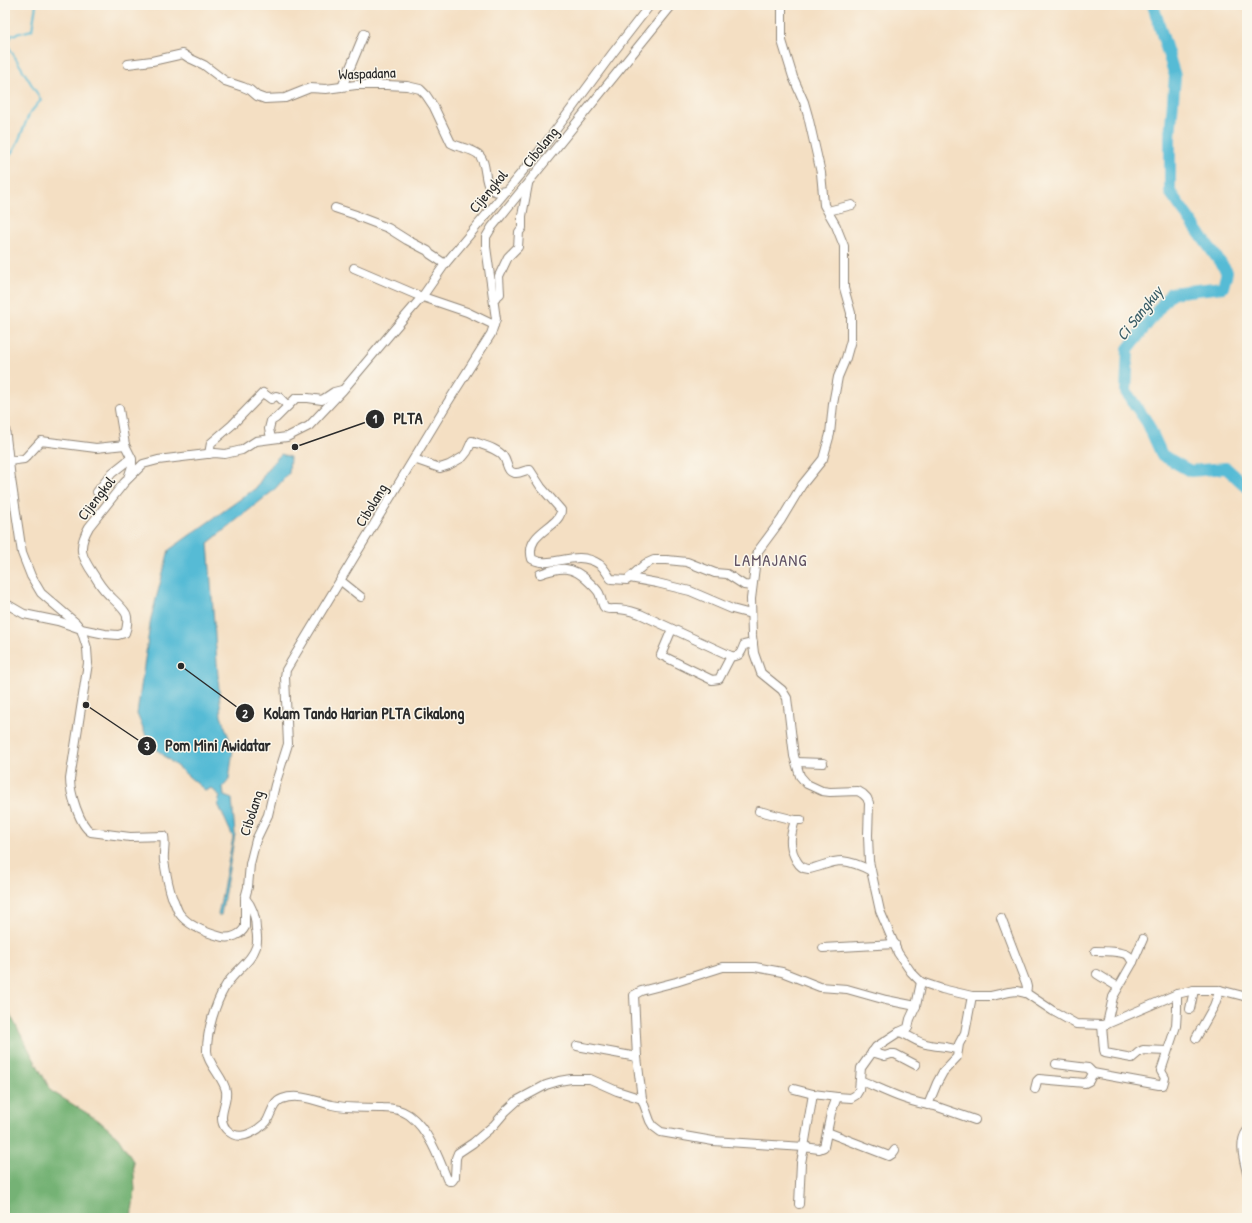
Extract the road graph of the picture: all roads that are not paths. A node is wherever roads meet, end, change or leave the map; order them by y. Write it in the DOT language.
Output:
graph roads {
  1 [pos="650,5"];
  2 [pos="672,5"];
  3 [pos="782,5"];
  4 [pos="364,34"];
  5 [pos="128,64"];
  6 [pos="342,86"];
  7 [pos="528,183"];
  8 [pos="506,191"];
  9 [pos="852,205"];
  10 [pos="335,208"];
  11 [pos="828,211"];
  12 [pos="445,264"];
  13 [pos="354,268"];
  14 [pos="422,297"];
  15 [pos="494,299"];
  16 [pos="494,326"];
  17 [pos="343,390"];
  18 [pos="288,406"];
  19 [pos="120,409"];
  20 [pos="5,428"];
  21 [pos="271,438"];
  22 [pos="125,445"];
  23 [pos="209,454"];
  24 [pos="131,458"];
  25 [pos="414,458"];
  26 [pos="9,461"];
  27 [pos="128,479"];
  28 [pos="97,492"];
  29 [pos="540,574"];
  30 [pos="630,578"];
  31 [pos="341,581"];
  32 [pos="752,586"];
  33 [pos="362,597"];
  34 [pos="5,603"];
  35 [pos="751,614"];
  36 [pos="81,629"];
  37 [pos="672,629"];
  38 [pos="753,643"];
  39 [pos="730,656"];
  40 [pos="795,758"];
  41 [pos="823,763"];
  42 [pos="759,811"];
  43 [pos="871,871"];
  44 [pos="245,898"];
  45 [pos="1001,918"];
  46 [pos="1143,939"];
  47 [pos="895,944"];
  48 [pos="823,948"];
  49 [pos="1095,951"];
  50 [pos="1132,962"];
  51 [pos="1097,974"];
  52 [pos="921,982"];
  53 [pos="1118,987"];
  54 [pos="1194,990"];
  55 [pos="1220,990"];
  56 [pos="1026,993"];
  57 [pos="1176,994"];
  58 [pos="972,996"];
  59 [pos="1247,998"];
  60 [pos="916,1006"];
  61 [pos="1190,1009"];
  62 [pos="1104,1025"];
  63 [pos="899,1032"];
  64 [pos="1196,1038"];
  65 [pos="577,1046"];
  66 [pos="958,1050"];
  67 [pos="1167,1050"];
  68 [pos="872,1052"];
  69 [pos="637,1057"];
  70 [pos="1056,1064"];
  71 [pos="916,1065"];
  72 [pos="1093,1074"];
  73 [pos="860,1080"];
  74 [pos="794,1089"];
  75 [pos="1035,1089"];
  76 [pos="813,1094"];
  77 [pos="837,1097"];
  78 [pos="642,1099"];
  79 [pos="928,1105"];
  80 [pos="975,1120"];
  81 [pos="1247,1130"];
  82 [pos="827,1132"];
  83 [pos="804,1148"];
  84 [pos="895,1150"];
  85 [pos="1247,1173"];
  86 [pos="798,1204"];
  1 -- 8 [label="street, Cijengkol"];
  2 -- 7 [label="street, Cibolang"];
  3 -- 11 [label="street"];
  4 -- 6 [label="street"];
  5 -- 6 [label="street, Waspadana"];
  6 -- 8 [label="street, Waspadana"];
  7 -- 15 [label="street"];
  7 -- 15 [label="street, Cibolang"];
  8 -- 12 [label="street, Cijengkol"];
  9 -- 11 [label="street"];
  10 -- 12 [label="street"];
  11 -- 32 [label="street"];
  12 -- 14 [label="street, Cijengkol"];
  13 -- 14 [label="street"];
  14 -- 16 [label="street"];
  14 -- 17 [label="street, Cijengkol"];
  15 -- 16 [label="street, Cibolang"];
  16 -- 25 [label="street, Cibolang"];
  17 -- 18 [label="street, Cijengkol"];
  17 -- 21 [label="street, Cijengkol"];
  18 -- 21 [label="street, Cijengkol"];
  18 -- 23 [label="street"];
  19 -- 22 [label="street"];
  20 -- 26 [label="street"];
  21 -- 23 [label="street, Cijengkol"];
  22 -- 24 [label="street"];
  22 -- 26 [label="street"];
  23 -- 27 [label="street, Cijengkol"];
  24 -- 27 [label="street"];
  24 -- 28 [label="street"];
  25 -- 30 [label="street"];
  25 -- 31 [label="street, Cibolang"];
  26 -- 36 [label="street"];
  27 -- 36 [label="street, Cijengkol"];
  29 -- 37 [label="street"];
  30 -- 32 [label="street"];
  30 -- 35 [label="street"];
  31 -- 33 [label="street"];
  31 -- 44 [label="street, Cibolang"];
  32 -- 35 [label="street"];
  34 -- 36 [label="street"];
  35 -- 38 [label="street"];
  36 -- 44 [label="street, Cibolang"];
  37 -- 39 [label="street"];
  37 -- 39 [label="street"];
  38 -- 39 [label="street"];
  38 -- 40 [label="street"];
  40 -- 41 [label="street"];
  40 -- 43 [label="street"];
  42 -- 43 [label="street"];
  43 -- 47 [label="street"];
  44 -- 78 [label="street"];
  45 -- 56 [label="street"];
  46 -- 50 [label="street"];
  47 -- 48 [label="street"];
  47 -- 52 [label="street"];
  49 -- 50 [label="street"];
  50 -- 53 [label="street"];
  51 -- 53 [label="street"];
  52 -- 58 [label="street"];
  52 -- 60 [label="street"];
  53 -- 62 [label="street"];
  54 -- 55 [label="street"];
  54 -- 57 [label="street"];
  54 -- 61 [label="street"];
  55 -- 59 [label="street"];
  55 -- 64 [label="street"];
  56 -- 58 [label="street"];
  56 -- 62 [label="street"];
  57 -- 62 [label="street"];
  57 -- 67 [label="street"];
  58 -- 66 [label="street"];
  60 -- 63 [label="street"];
  60 -- 69 [label="street"];
  62 -- 67 [label="street"];
  63 -- 66 [label="street"];
  63 -- 68 [label="street"];
  65 -- 69 [label="street"];
  66 -- 79 [label="street"];
  67 -- 72 [label="street"];
  68 -- 71 [label="street"];
  68 -- 73 [label="street"];
  69 -- 78 [label="street"];
  70 -- 72 [label="street"];
  72 -- 75 [label="street"];
  73 -- 77 [label="street"];
  73 -- 79 [label="street"];
  74 -- 76 [label="street"];
  76 -- 77 [label="street"];
  76 -- 83 [label="street"];
  77 -- 82 [label="street"];
  78 -- 83 [label="street"];
  79 -- 80 [label="street"];
  81 -- 85 [label="street"];
  82 -- 83 [label="street"];
  82 -- 84 [label="street"];
  83 -- 86 [label="street"];
}
